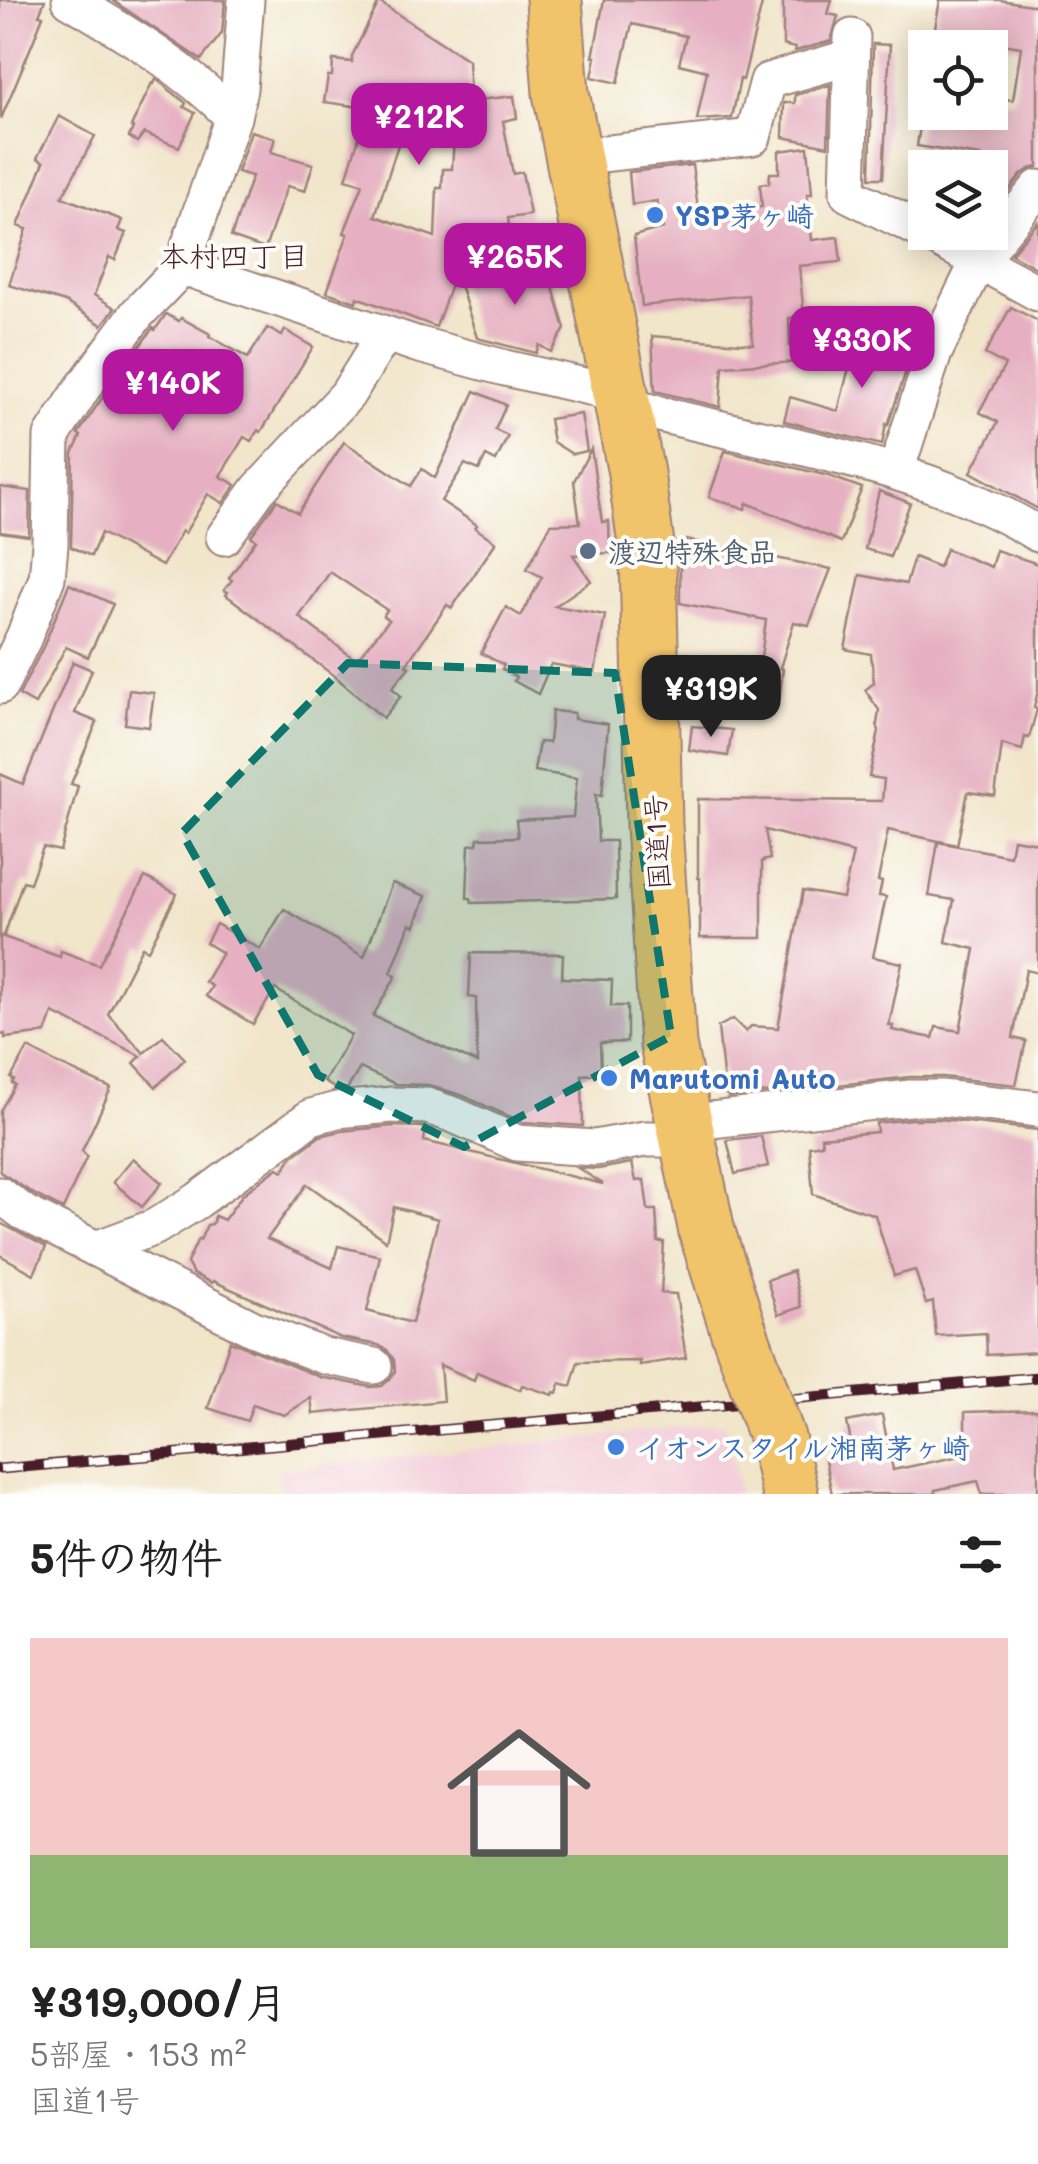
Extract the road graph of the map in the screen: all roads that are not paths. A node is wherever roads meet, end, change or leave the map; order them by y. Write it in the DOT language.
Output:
graph roads {
  1 [pos="70,0"];
  2 [pos="246,0"];
  3 [pos="554,0"];
  4 [pos="233,117"];
  5 [pos="574,157"];
  6 [pos="1038,188"];
  7 [pos="908,224"];
  8 [pos="960,250"];
  9 [pos="979,260"];
  10 [pos="182,267"];
  11 [pos="1038,293"];
  12 [pos="385,334"];
  13 [pos="622,404"];
  14 [pos="896,471"];
  15 [pos="1038,534"];
  16 [pos="224,538"];
  17 [pos="0,686"];
  18 [pos="1038,1109"];
  19 [pos="686,1133"];
  20 [pos="0,1195"];
  21 [pos="96,1249"];
  22 [pos="374,1366"];
  23 [pos="790,1494"];
  1 -- 4 [label="street"];
  2 -- 4 [label="street"];
  3 -- 5 [label="highway, 国道1号"];
  4 -- 10 [label="street"];
  5 -- 7 [label="street"];
  5 -- 13 [label="highway, 国道1号"];
  6 -- 9 [label="street"];
  8 -- 9 [label="street"];
  9 -- 11 [label="street"];
  9 -- 14 [label="street"];
  10 -- 12 [label="street"];
  10 -- 17 [label="street"];
  12 -- 13 [label="street"];
  12 -- 16 [label="street"];
  13 -- 14 [label="street"];
  13 -- 19 [label="highway, 国道1号"];
  14 -- 15 [label="street"];
  18 -- 19 [label="street"];
  19 -- 21 [label="street"];
  19 -- 23 [label="highway, 国道1号, bridge"];
  20 -- 21 [label="street"];
  21 -- 22 [label="street"];
}
